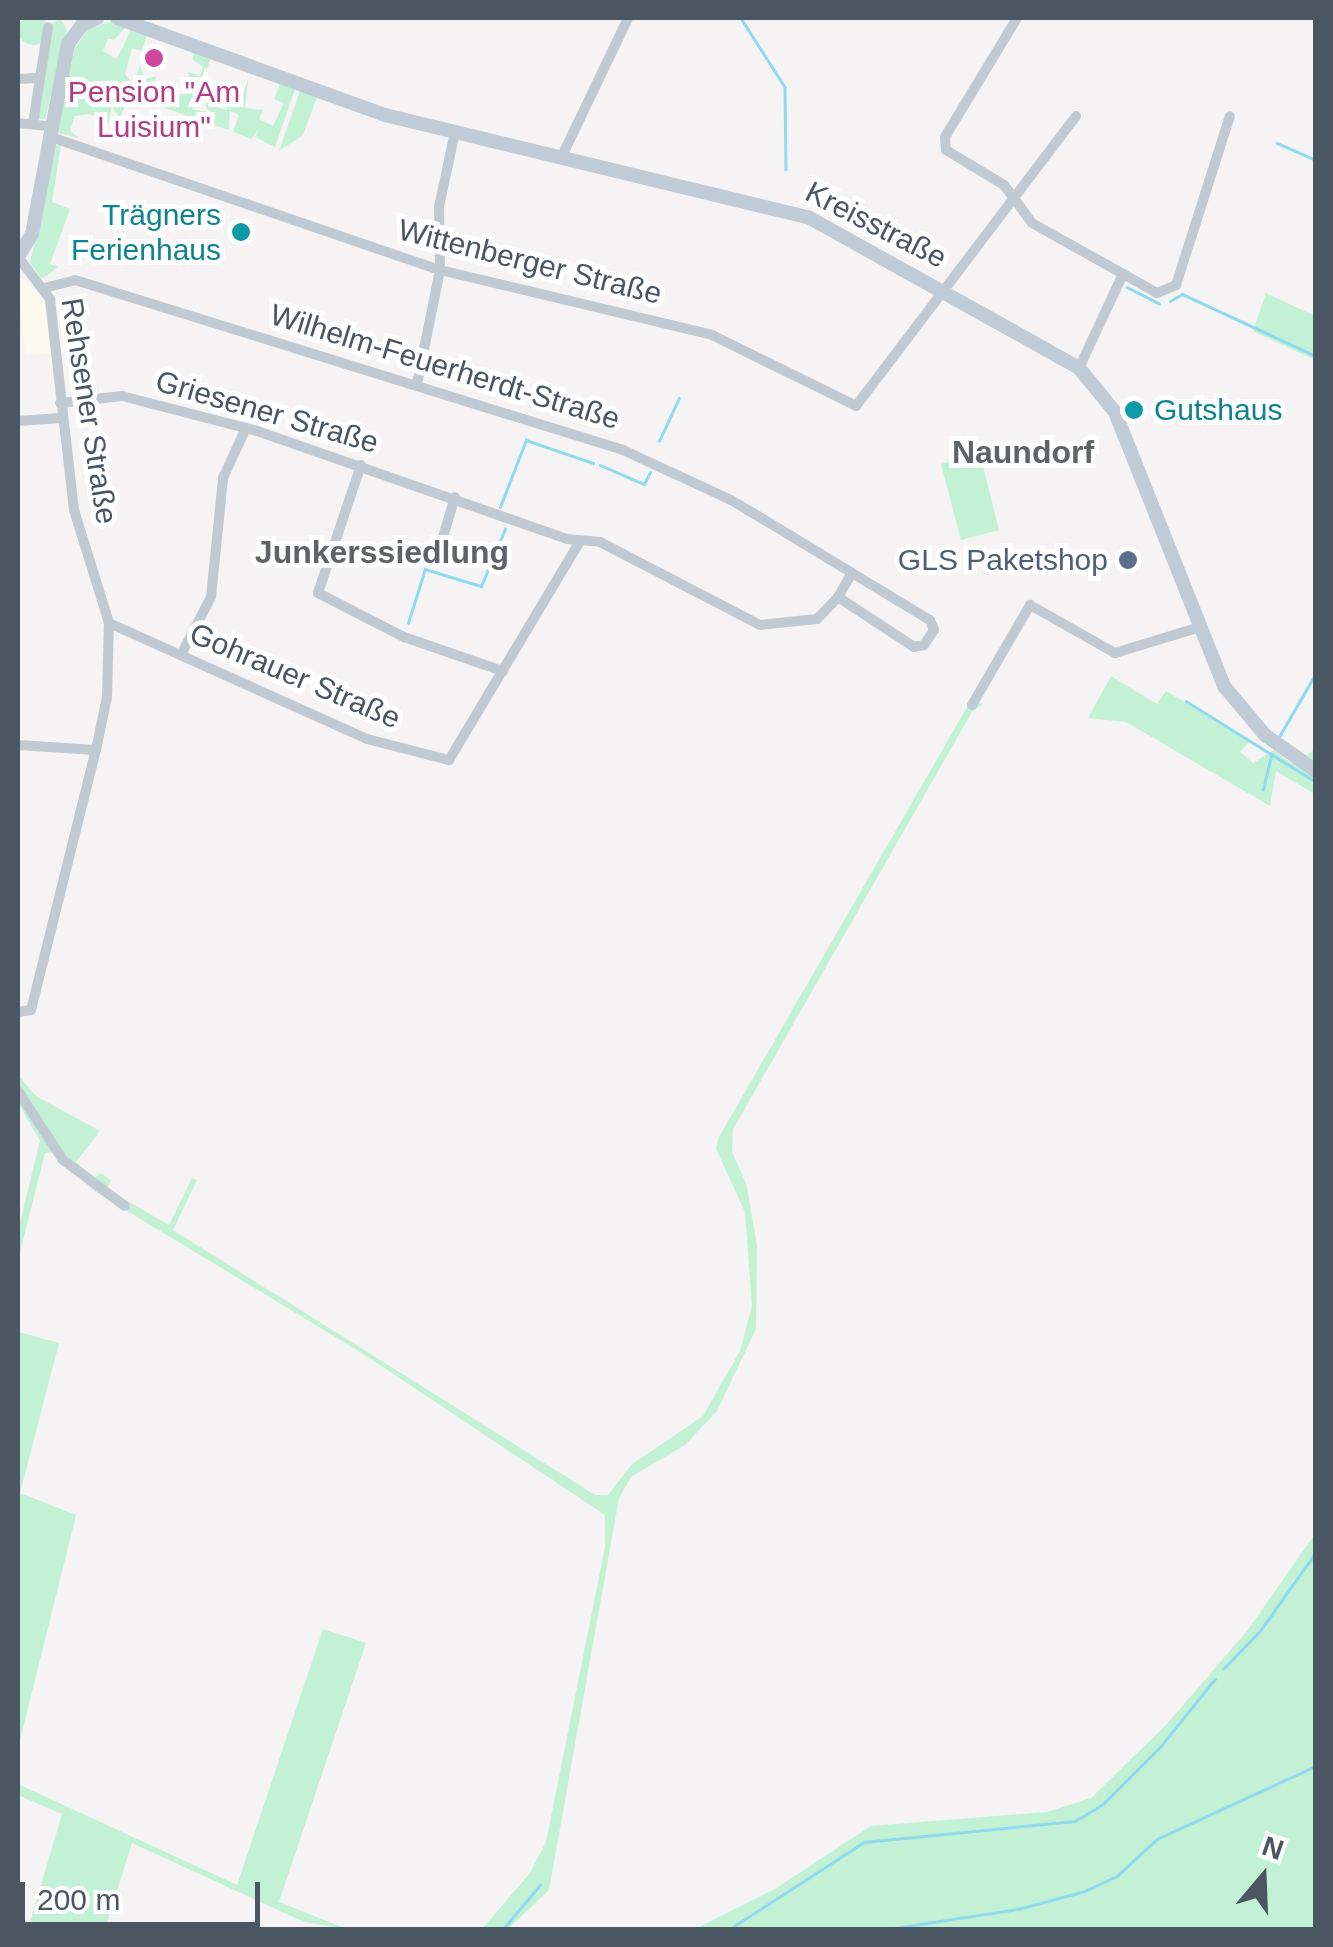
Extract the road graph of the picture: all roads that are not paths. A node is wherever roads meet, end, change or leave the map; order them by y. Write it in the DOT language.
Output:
graph roads {
  1 [pos="98,18"];
  2 [pos="118,18"];
  3 [pos="628,18"];
  4 [pos="1017,18"];
  5 [pos="134,20"];
  6 [pos="72,23"];
  7 [pos="48,27"];
  8 [pos="40,78"];
  9 [pos="18,79"];
  10 [pos="1076,116"];
  11 [pos="1230,116"];
  12 [pos="18,123"];
  13 [pos="42,128"];
  14 [pos="455,132"];
  15 [pos="562,156"];
  16 [pos="1008,197"];
  17 [pos="18,257"];
  18 [pos="440,270"];
  19 [pos="1123,274"];
  20 [pos="44,288"];
  21 [pos="941,290"];
  22 [pos="1079,368"];
  23 [pos="417,384"];
  24 [pos="60,403"];
  25 [pos="62,418"];
  26 [pos="18,421"];
  27 [pos="246,428"];
  28 [pos="362,465"];
  29 [pos="455,497"];
  30 [pos="580,541"];
  31 [pos="440,547"];
  32 [pos="852,573"];
  33 [pos="838,596"];
  34 [pos="109,623"];
  35 [pos="1196,628"];
  36 [pos="181,655"];
  37 [pos="503,671"];
  38 [pos="972,705"];
  39 [pos="18,744"];
  40 [pos="96,750"];
  41 [pos="1316,771"];
  42 [pos="18,1012"];
  43 [pos="18,1091"];
  44 [pos="125,1206"];
  1 -- 6 [label="main road"];
  2 -- 5 [label="main road, Kreisstraße"];
  3 -- 15 [label="street"];
  4 -- 16 [label="street"];
  5 -- 14 [label="main road, Kreisstraße"];
  6 -- 13 [label="main road"];
  7 -- 8 [label="street"];
  8 -- 9 [label="street"];
  8 -- 13 [label="street"];
  10 -- 16 [label="street"];
  11 -- 19 [label="street"];
  12 -- 13 [label="street, Wittenberger Straße"];
  13 -- 17 [label="main road"];
  13 -- 18 [label="street, Wittenberger Straße"];
  14 -- 15 [label="main road, Kreisstraße"];
  14 -- 18 [label="street"];
  15 -- 21 [label="main road, Kreisstraße"];
  16 -- 19 [label="street"];
  16 -- 21 [label="street"];
  17 -- 20 [label="street"];
  18 -- 21 [label="street, Wittenberger Straße"];
  18 -- 23 [label="street"];
  19 -- 22 [label="street"];
  20 -- 23 [label="street, Wilhelm-Feuerherdt-Straße"];
  20 -- 24 [label="street, Rehsener Straße"];
  21 -- 22 [label="main road, Kreisstraße"];
  22 -- 35 [label="main road, Kreisstraße"];
  23 -- 32 [label="street, Wilhelm-Feuerherdt-Straße"];
  24 -- 25 [label="street, Rehsener Straße"];
  24 -- 27 [label="street, Griesener Straße"];
  25 -- 26 [label="street"];
  25 -- 34 [label="street, Rehsener Straße"];
  27 -- 28 [label="street, Griesener Straße"];
  27 -- 36 [label="street"];
  28 -- 29 [label="street, Griesener Straße"];
  28 -- 37 [label="street"];
  29 -- 30 [label="street, Griesener Straße"];
  29 -- 31 [label="street"];
  30 -- 33 [label="street, Griesener Straße"];
  30 -- 37 [label="street, Gohrauer Straße"];
  32 -- 33 [label="street"];
  32 -- 33 [label="street, Wilhelm-Feuerherdt-Straße"];
  34 -- 36 [label="street, Gohrauer Straße"];
  34 -- 40 [label="street, Rehsener Straße"];
  35 -- 38 [label="street"];
  35 -- 41 [label="main road, Kreisstraße"];
  36 -- 37 [label="street, Gohrauer Straße"];
  39 -- 40 [label="street"];
  40 -- 42 [label="street, Rehsener Straße"];
  43 -- 44 [label="street"];
}
